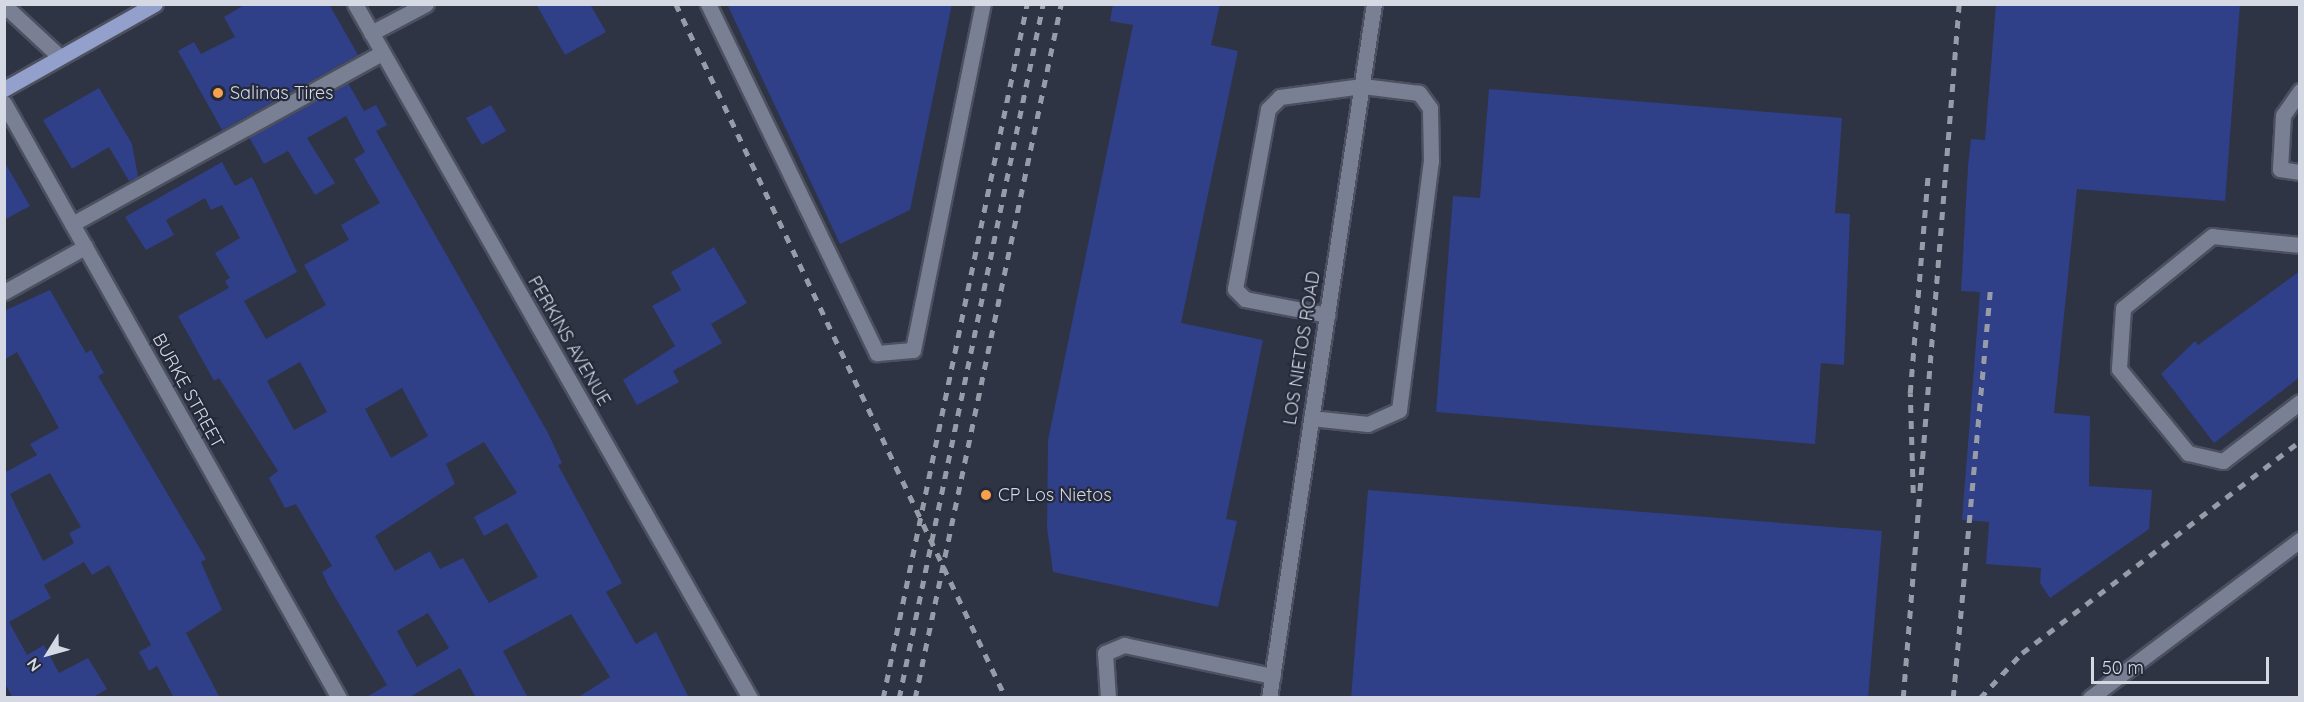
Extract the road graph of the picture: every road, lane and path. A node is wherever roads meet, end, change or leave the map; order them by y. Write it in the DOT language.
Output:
graph roads {
  1 [pos="155,4"];
  2 [pos="355,4"];
  3 [pos="426,4"];
  4 [pos="708,4"];
  5 [pos="983,4"];
  6 [pos="1374,4"];
  7 [pos="4,5"];
  8 [pos="371,33"];
  9 [pos="382,52"];
  10 [pos="60,57"];
  11 [pos="1362,86"];
  12 [pos="4,89"];
  13 [pos="2300,91"];
  14 [pos="4,103"];
  15 [pos="2300,172"];
  16 [pos="72,224"];
  17 [pos="2300,245"];
  18 [pos="85,247"];
  19 [pos="4,292"];
  20 [pos="1327,315"];
  21 [pos="2300,402"];
  22 [pos="1311,418"];
  23 [pos="2300,540"];
  24 [pos="1272,676"];
  25 [pos="339,698"];
  26 [pos="750,698"];
  27 [pos="1108,698"];
  28 [pos="1269,698"];
  29 [pos="2090,698"];
  1 -- 10 [label="main road"];
  2 -- 8 [label="street, PERKINS AVENUE"];
  3 -- 8 [label="street"];
  4 -- 5 [label="street"];
  6 -- 11 [label="street, LOS NIETOS ROAD"];
  7 -- 10 [label="street"];
  8 -- 9 [label="street, PERKINS AVENUE"];
  9 -- 16 [label="street"];
  9 -- 26 [label="street, PERKINS AVENUE"];
  10 -- 12 [label="main road"];
  11 -- 20 [label="street, LOS NIETOS ROAD"];
  11 -- 20 [label="street"];
  11 -- 22 [label="street"];
  13 -- 15 [label="street"];
  14 -- 16 [label="street, BURKE STREET"];
  16 -- 18 [label="street, BURKE STREET"];
  17 -- 21 [label="street"];
  18 -- 19 [label="street"];
  18 -- 25 [label="street, BURKE STREET"];
  20 -- 22 [label="street, LOS NIETOS ROAD"];
  22 -- 24 [label="street, LOS NIETOS ROAD"];
  23 -- 29 [label="street"];
  24 -- 27 [label="street"];
  24 -- 28 [label="street, LOS NIETOS ROAD"];
}
